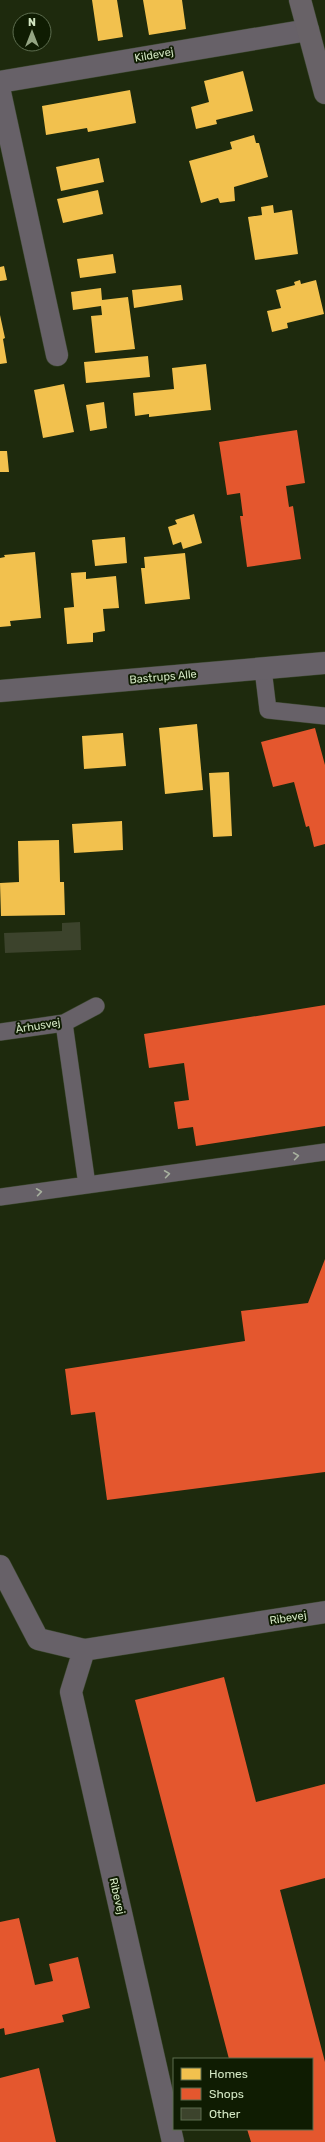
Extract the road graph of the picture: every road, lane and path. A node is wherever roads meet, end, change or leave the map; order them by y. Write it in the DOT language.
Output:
graph roads {
  1 [pos="300,0"];
  2 [pos="308,30"];
  3 [pos="0,82"];
  4 [pos="0,92"];
  5 [pos="325,93"];
  6 [pos="57,354"];
  7 [pos="325,663"];
  8 [pos="263,669"];
  9 [pos="0,691"];
  10 [pos="325,716"];
  11 [pos="96,1006"];
  12 [pos="64,1023"];
  13 [pos="0,1032"];
  14 [pos="325,1152"];
  15 [pos="88,1185"];
  16 [pos="0,1197"];
  17 [pos="0,1566"];
  18 [pos="325,1612"];
  19 [pos="84,1650"];
  20 [pos="173,2142"];
  1 -- 2 [label="main road"];
  2 -- 3 [label="street, Kildevej"];
  2 -- 5 [label="main road"];
  4 -- 6 [label="street"];
  7 -- 8 [label="street, Bastrups Alle"];
  8 -- 9 [label="street, Bastrups Alle"];
  8 -- 10 [label="lane"];
  11 -- 12 [label="lane, Århusvej"];
  12 -- 13 [label="lane, Århusvej"];
  12 -- 15 [label="lane"];
  15 -- 14 [label="lane, one-way"];
  16 -- 15 [label="lane, one-way"];
  17 -- 19 [label="street, Ribevej"];
  18 -- 19 [label="street, Ribevej"];
  19 -- 20 [label="street, Ribevej"];
}
